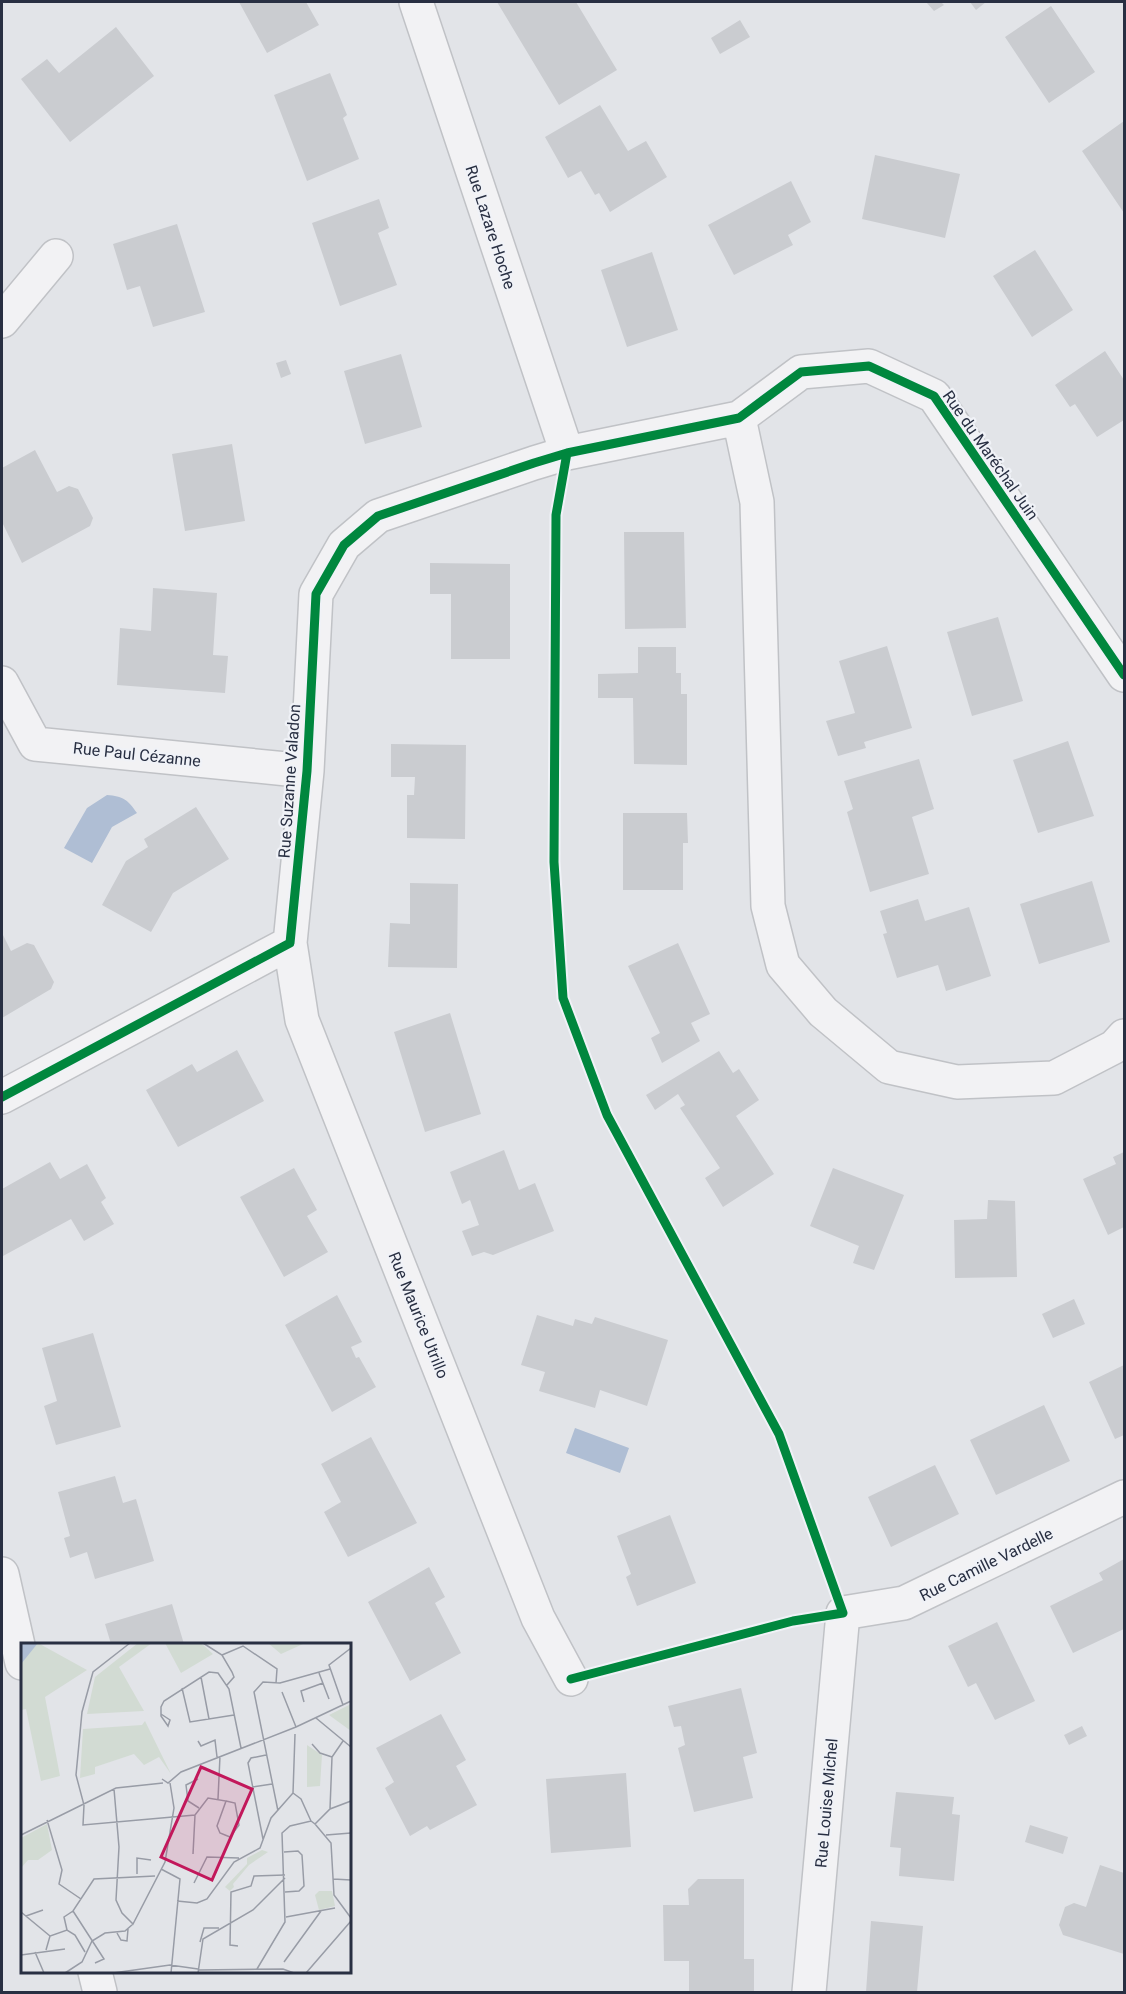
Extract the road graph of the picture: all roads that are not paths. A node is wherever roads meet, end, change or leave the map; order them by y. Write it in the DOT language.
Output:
graph roads {
  1 [pos="416,2"];
  2 [pos="56,256"];
  3 [pos="2,321"];
  4 [pos="739,418"];
  5 [pos="567,453"];
  6 [pos="1125,675"];
  7 [pos="2,683"];
  8 [pos="307,771"];
  9 [pos="290,943"];
  10 [pos="1125,1036"];
  11 [pos="2,1097"];
  12 [pos="1125,1497"];
  13 [pos="2,1574"];
  14 [pos="843,1613"];
  15 [pos="21,1659"];
  16 [pos="571,1679"];
  17 [pos="95,1973"];
  18 [pos="100,1992"];
  19 [pos="808,1992"];
  1 -- 5 [label="street, Rue Lazare Hoche"];
  2 -- 3 [label="street"];
  4 -- 5 [label="street, Rue du Maréchal Juin"];
  4 -- 6 [label="street, Rue du Maréchal Juin"];
  4 -- 10 [label="street"];
  5 -- 8 [label="street, Rue Suzanne Valadon"];
  7 -- 8 [label="street, Rue Paul Cézanne"];
  8 -- 9 [label="street, Rue Suzanne Valadon"];
  9 -- 11 [label="street"];
  9 -- 16 [label="street, Rue Maurice Utrillo"];
  12 -- 14 [label="street, Rue Camille Vardelle"];
  13 -- 15 [label="street"];
  14 -- 19 [label="street, Rue Louise Michel"];
  17 -- 18 [label="street"];
}
